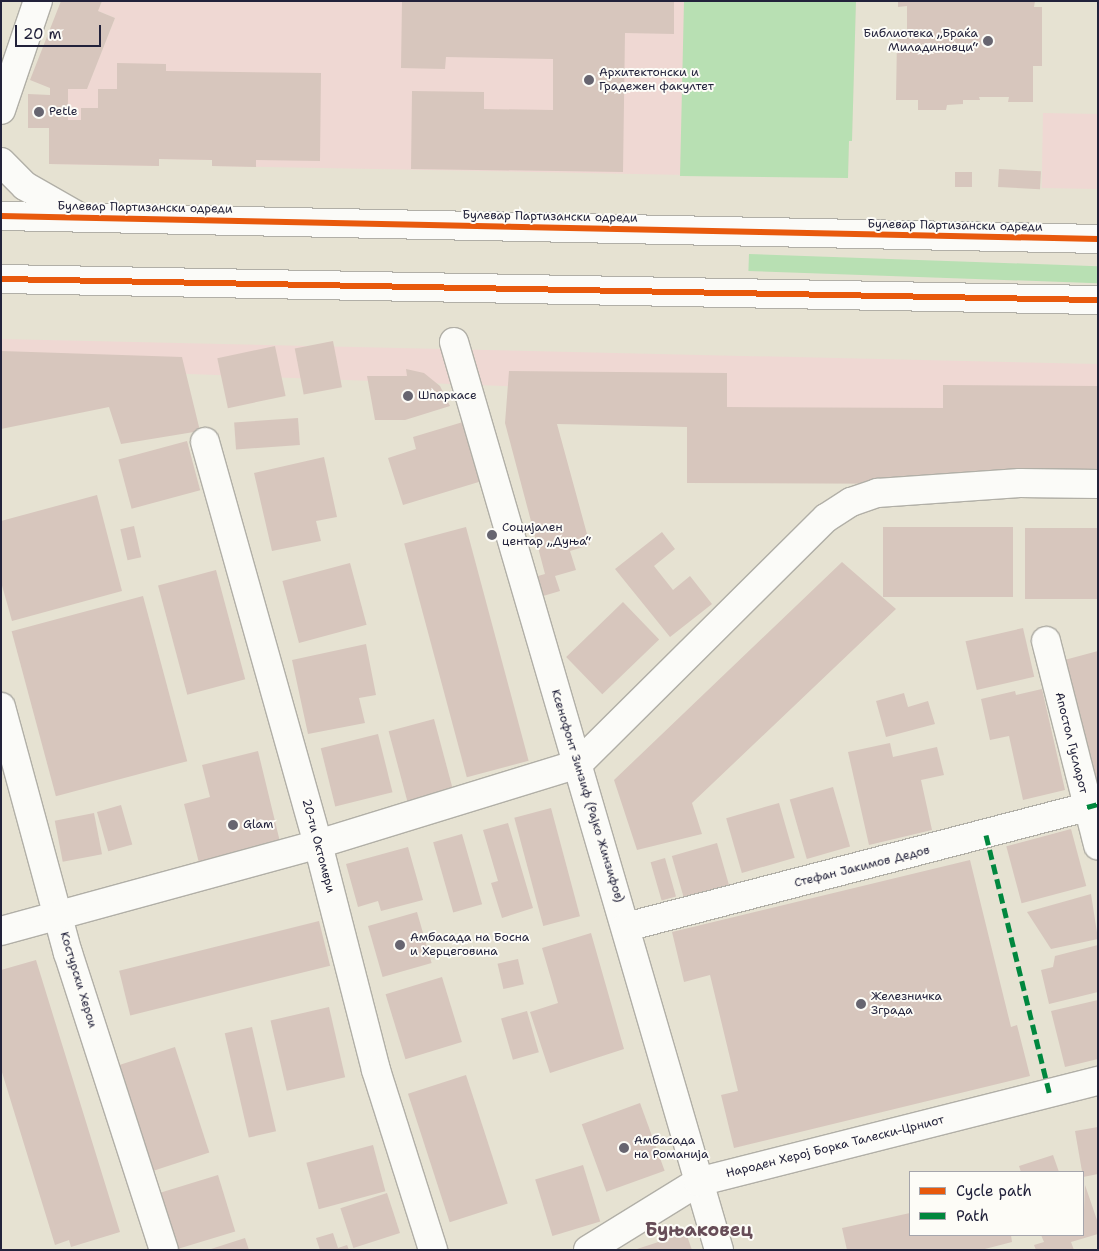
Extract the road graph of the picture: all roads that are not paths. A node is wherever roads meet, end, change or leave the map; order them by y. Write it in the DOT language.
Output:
graph roads {
  1 [pos="38,1"];
  2 [pos="1,110"];
  3 [pos="1,162"];
  4 [pos="1,216"];
  5 [pos="81,218"];
  6 [pos="1098,239"];
  7 [pos="1,279"];
  8 [pos="1098,300"];
  9 [pos="454,342"];
  10 [pos="205,442"];
  11 [pos="1098,484"];
  12 [pos="1046,641"];
  13 [pos="1,707"];
  14 [pos="578,764"];
  15 [pos="1092,806"];
  16 [pos="318,844"];
  17 [pos="1098,845"];
  18 [pos="58,915"];
  19 [pos="626,927"];
  20 [pos="1,931"];
  21 [pos="1098,1081"];
  22 [pos="698,1182"];
  23 [pos="164,1250"];
  24 [pos="433,1250"];
  25 [pos="588,1250"];
  26 [pos="719,1250"];
  1 -- 2 [label="street"];
  3 -- 5 [label="street"];
  4 -- 5 [label="street, Булевар Партизански одреди"];
  5 -- 6 [label="street, Булевар Партизански одреди"];
  7 -- 8 [label="street"];
  9 -- 14 [label="street, Ксенофонт Зинзиф (Рајко Жинзифов)"];
  10 -- 16 [label="street, 20-ти Октомври"];
  11 -- 14 [label="street"];
  12 -- 15 [label="street, Апостол Гусларот"];
  13 -- 18 [label="street, Костурски Херои"];
  14 -- 16 [label="street"];
  14 -- 19 [label="street, Ксенофонт Зинзиф (Рајко Жинзифов)"];
  15 -- 17 [label="street, Апостол Гусларот"];
  15 -- 19 [label="street, Стефан Јакимов Дедов"];
  16 -- 18 [label="street"];
  16 -- 24 [label="street, 20-ти Октомври"];
  18 -- 20 [label="street"];
  18 -- 23 [label="street, Костурски Херои"];
  19 -- 22 [label="street, Ксенофонт Зинзиф (Рајко Жинзифов)"];
  21 -- 22 [label="street, Народен Херој Борка Талески-Црниот"];
  22 -- 25 [label="street, Народен Херој Борка Талески-Црниот"];
  22 -- 26 [label="street, Ксенофонт Зинзиф (Рајко Жинзифов)"];
}
